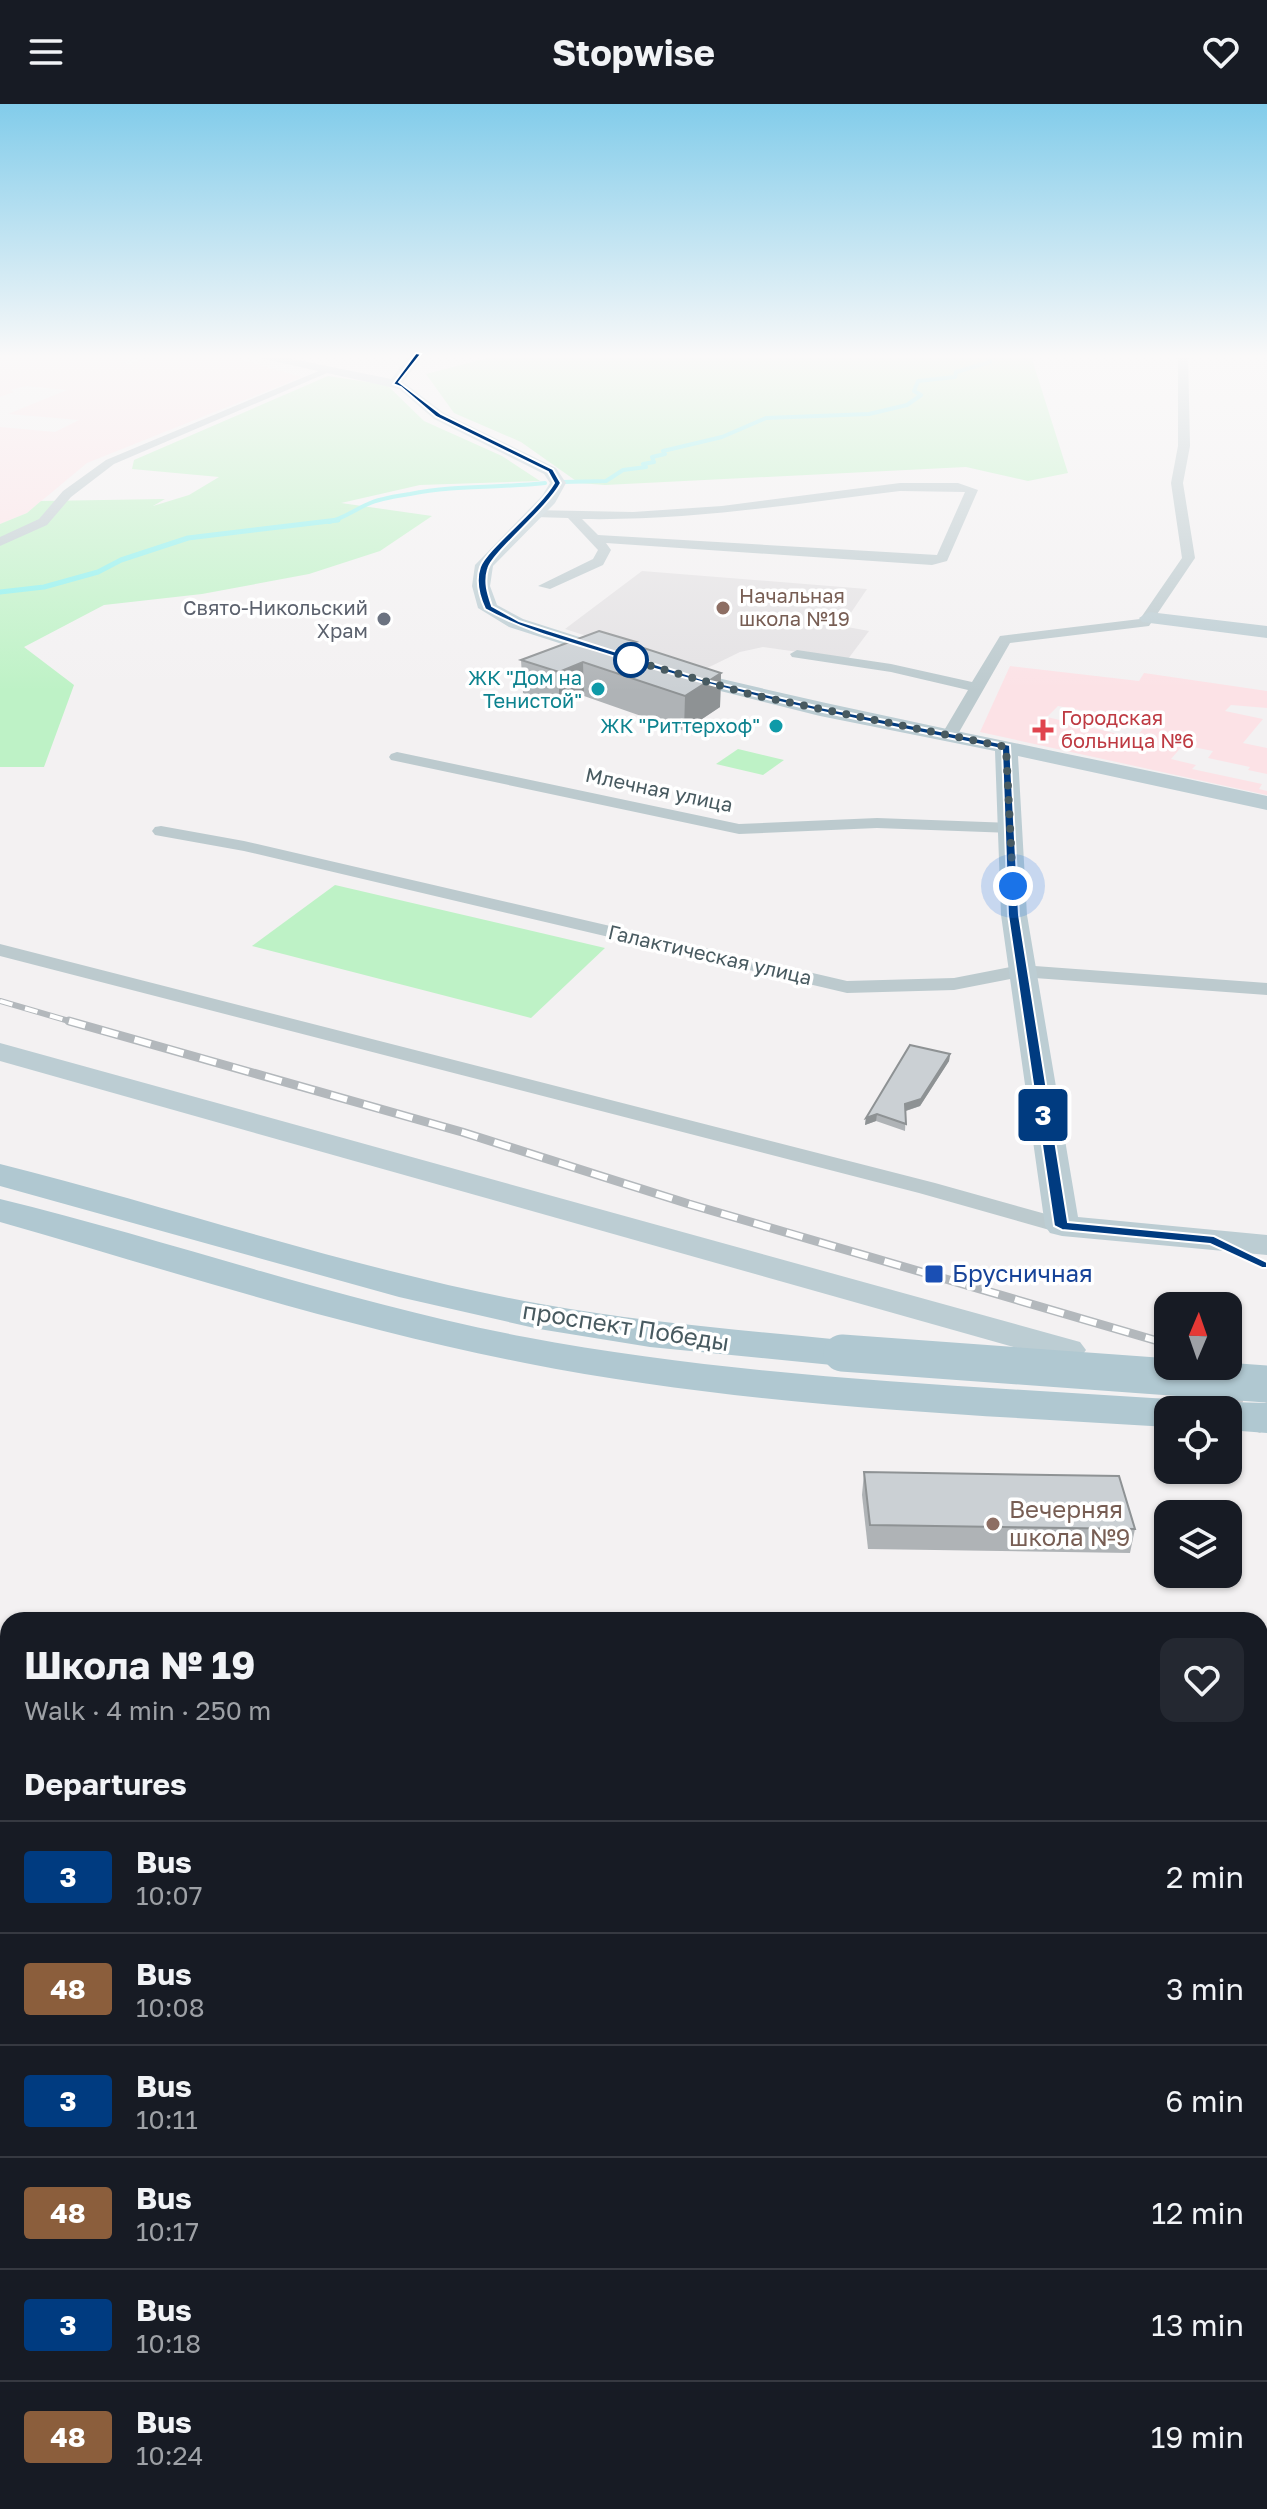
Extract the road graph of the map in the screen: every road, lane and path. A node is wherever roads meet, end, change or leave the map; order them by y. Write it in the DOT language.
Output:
graph roads {
  1 [pos="104,466"];
  2 [pos="540,466"];
  3 [pos="1180,466"];
  4 [pos="535,513"];
  5 [pos="572,515"];
  6 [pos="597,539"];
  7 [pos="0,542"];
  8 [pos="545,586"];
  9 [pos="1149,618"];
  10 [pos="1267,632"];
  11 [pos="797,654"];
  12 [pos="627,659"];
  13 [pos="655,668"];
  14 [pos="977,688"];
  15 [pos="950,734"];
  16 [pos="1006,747"];
  17 [pos="397,757"];
  18 [pos="1267,803"];
  19 [pos="1012,828"];
  20 [pos="161,831"];
  21 [pos="0,950"];
  22 [pos="1021,971"];
  23 [pos="1267,989"];
  24 [pos="0,1052"];
  25 [pos="0,1175"];
  26 [pos="0,1210"];
  27 [pos="1062,1226"];
  28 [pos="1214,1240"];
  29 [pos="1267,1245"];
  30 [pos="1267,1265"];
  31 [pos="1067,1350"];
  32 [pos="1267,1384"];
  33 [pos="1154,1412"];
  34 [pos="1242,1417"];
  35 [pos="1267,1418"];
  1 -- 7 [label="street"];
  2 -- 4 [label="street"];
  3 -- 9 [label="street"];
  4 -- 5 [label="street"];
  4 -- 12 [label="street"];
  5 -- 6 [label="street"];
  5 -- 6 [label="street"];
  6 -- 8 [label="street"];
  9 -- 10 [label="street"];
  9 -- 14 [label="street"];
  11 -- 14 [label="street"];
  13 -- 15 [label="street"];
  14 -- 15 [label="street"];
  15 -- 16 [label="street"];
  16 -- 18 [label="street"];
  16 -- 19 [label="street"];
  17 -- 19 [label="street, Млечная улица"];
  19 -- 22 [label="street"];
  20 -- 22 [label="street, Галактическая улица"];
  21 -- 27 [label="street"];
  22 -- 23 [label="street, Галактическая улица"];
  22 -- 27 [label="street"];
  24 -- 31 [label="street"];
  25 -- 32 [label="main road, проспект Победы, bridge"];
  26 -- 33 [label="main road, проспект Победы"];
  27 -- 28 [label="street"];
  28 -- 29 [label="street"];
  28 -- 30 [label="street"];
  34 -- 35 [label="main road"];
}
